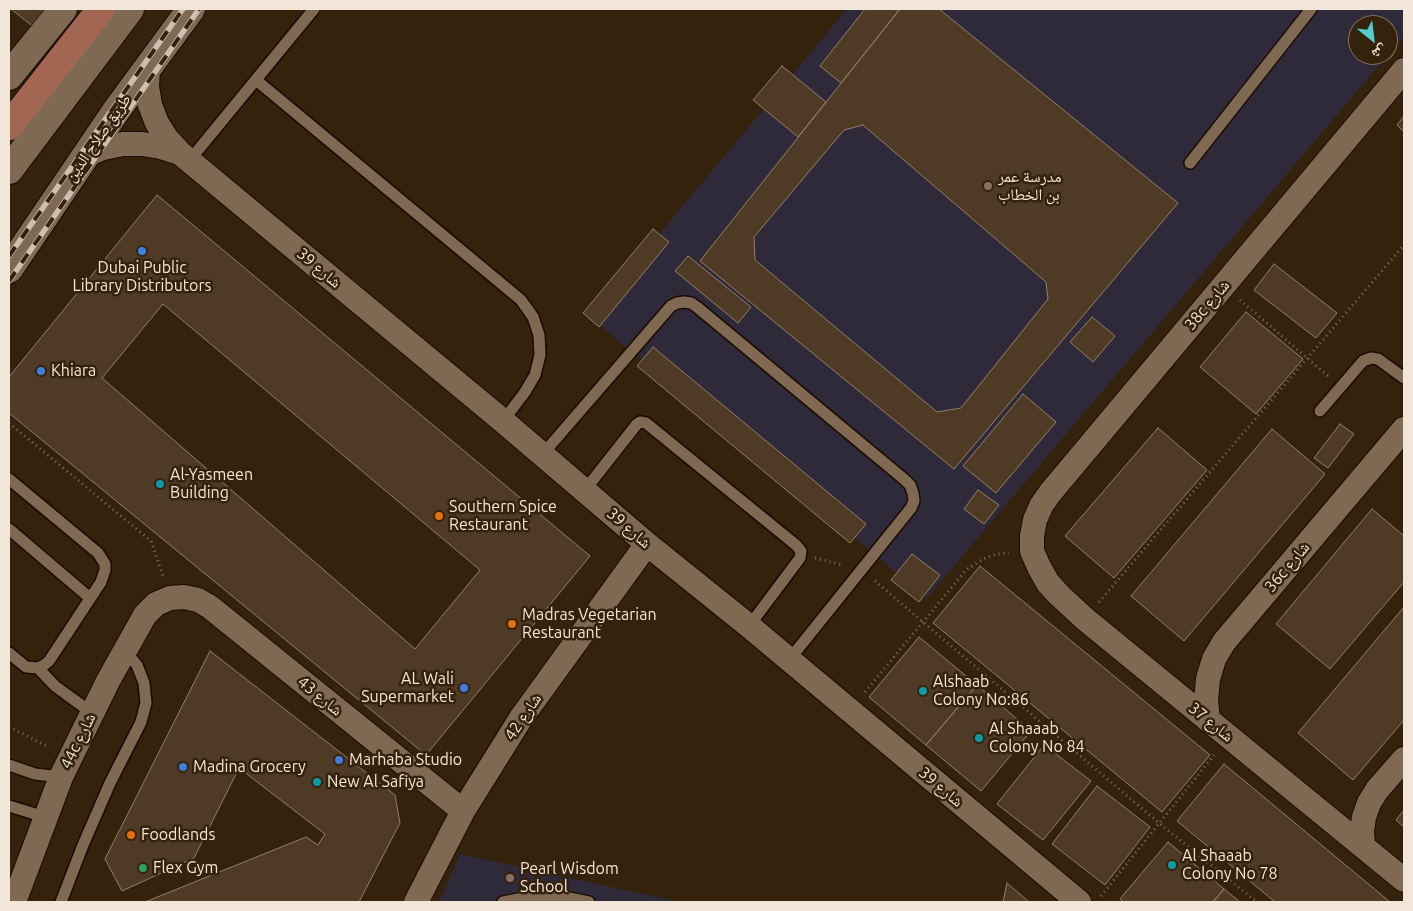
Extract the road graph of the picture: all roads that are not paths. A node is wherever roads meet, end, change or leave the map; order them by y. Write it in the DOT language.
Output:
graph roads {
  1 [pos="64,9"];
  2 [pos="101,9"];
  3 [pos="130,9"];
  4 [pos="191,9"];
  5 [pos="314,9"];
  6 [pos="1311,9"];
  7 [pos="148,68"];
  8 [pos="1404,70"];
  9 [pos="9,76"];
  10 [pos="256,80"];
  11 [pos="9,126"];
  12 [pos="86,155"];
  13 [pos="185,157"];
  14 [pos="1190,163"];
  15 [pos="9,170"];
  16 [pos="9,269"];
  17 [pos="1404,378"];
  18 [pos="1320,411"];
  19 [pos="503,421"];
  20 [pos="1404,429"];
  21 [pos="542,454"];
  22 [pos="9,479"];
  23 [pos="585,490"];
  24 [pos="9,529"];
  25 [pos="647,544"];
  26 [pos="1032,551"];
  27 [pos="90,598"];
  28 [pos="170,598"];
  29 [pos="749,626"];
  30 [pos="124,650"];
  31 [pos="9,653"];
  32 [pos="789,660"];
  33 [pos="38,668"];
  34 [pos="92,713"];
  35 [pos="1208,720"];
  36 [pos="1404,759"];
  37 [pos="9,766"];
  38 [pos="65,767"];
  39 [pos="9,806"];
  40 [pos="463,811"];
  41 [pos="46,817"];
  42 [pos="1363,846"];
  43 [pos="1404,880"];
  44 [pos="14,902"];
  45 [pos="61,902"];
  46 [pos="416,902"];
  47 [pos="503,902"];
  48 [pos="588,902"];
  49 [pos="1080,902"];
  1 -- 9 [label="main road"];
  2 -- 11 [label="main road"];
  3 -- 15 [label="main road"];
  4 -- 7 [label="main road, طريق صلاح الدين"];
  5 -- 10 [label="lane"];
  6 -- 14 [label="lane"];
  7 -- 12 [label="main road, طريق صلاح الدين"];
  7 -- 13 [label="street, شارع 39"];
  8 -- 26 [label="street, 38c شارع"];
  10 -- 13 [label="lane"];
  10 -- 19 [label="lane"];
  12 -- 13 [label="street, شارع 39"];
  12 -- 16 [label="main road, طريق صلاح الدين"];
  13 -- 19 [label="street, شارع 39"];
  17 -- 18 [label="lane"];
  19 -- 21 [label="street, شارع 39"];
  20 -- 35 [label="street, 36c شارع"];
  21 -- 23 [label="street, شارع 39"];
  21 -- 32 [label="lane"];
  22 -- 27 [label="lane"];
  23 -- 25 [label="street, شارع 39"];
  23 -- 29 [label="lane"];
  24 -- 27 [label="lane"];
  25 -- 29 [label="street, شارع 39"];
  25 -- 40 [label="street, شارع 42"];
  26 -- 35 [label="street, شارع 37"];
  27 -- 33 [label="lane"];
  28 -- 30 [label="street, 44c شارع"];
  28 -- 40 [label="street, شارع 43"];
  29 -- 32 [label="street, شارع 39"];
  30 -- 34 [label="street, 44c شارع"];
  30 -- 45 [label="lane"];
  31 -- 33 [label="lane"];
  32 -- 49 [label="street, شارع 39"];
  33 -- 34 [label="lane"];
  34 -- 38 [label="street, 44c شارع"];
  35 -- 42 [label="street, شارع 37"];
  36 -- 42 [label="street"];
  37 -- 38 [label="lane"];
  38 -- 41 [label="street, 44c شارع"];
  39 -- 41 [label="lane"];
  40 -- 46 [label="street, شارع 42"];
  41 -- 44 [label="street, 44c شارع"];
  42 -- 43 [label="street, شارع 37"];
  47 -- 48 [label="lane"];
}
